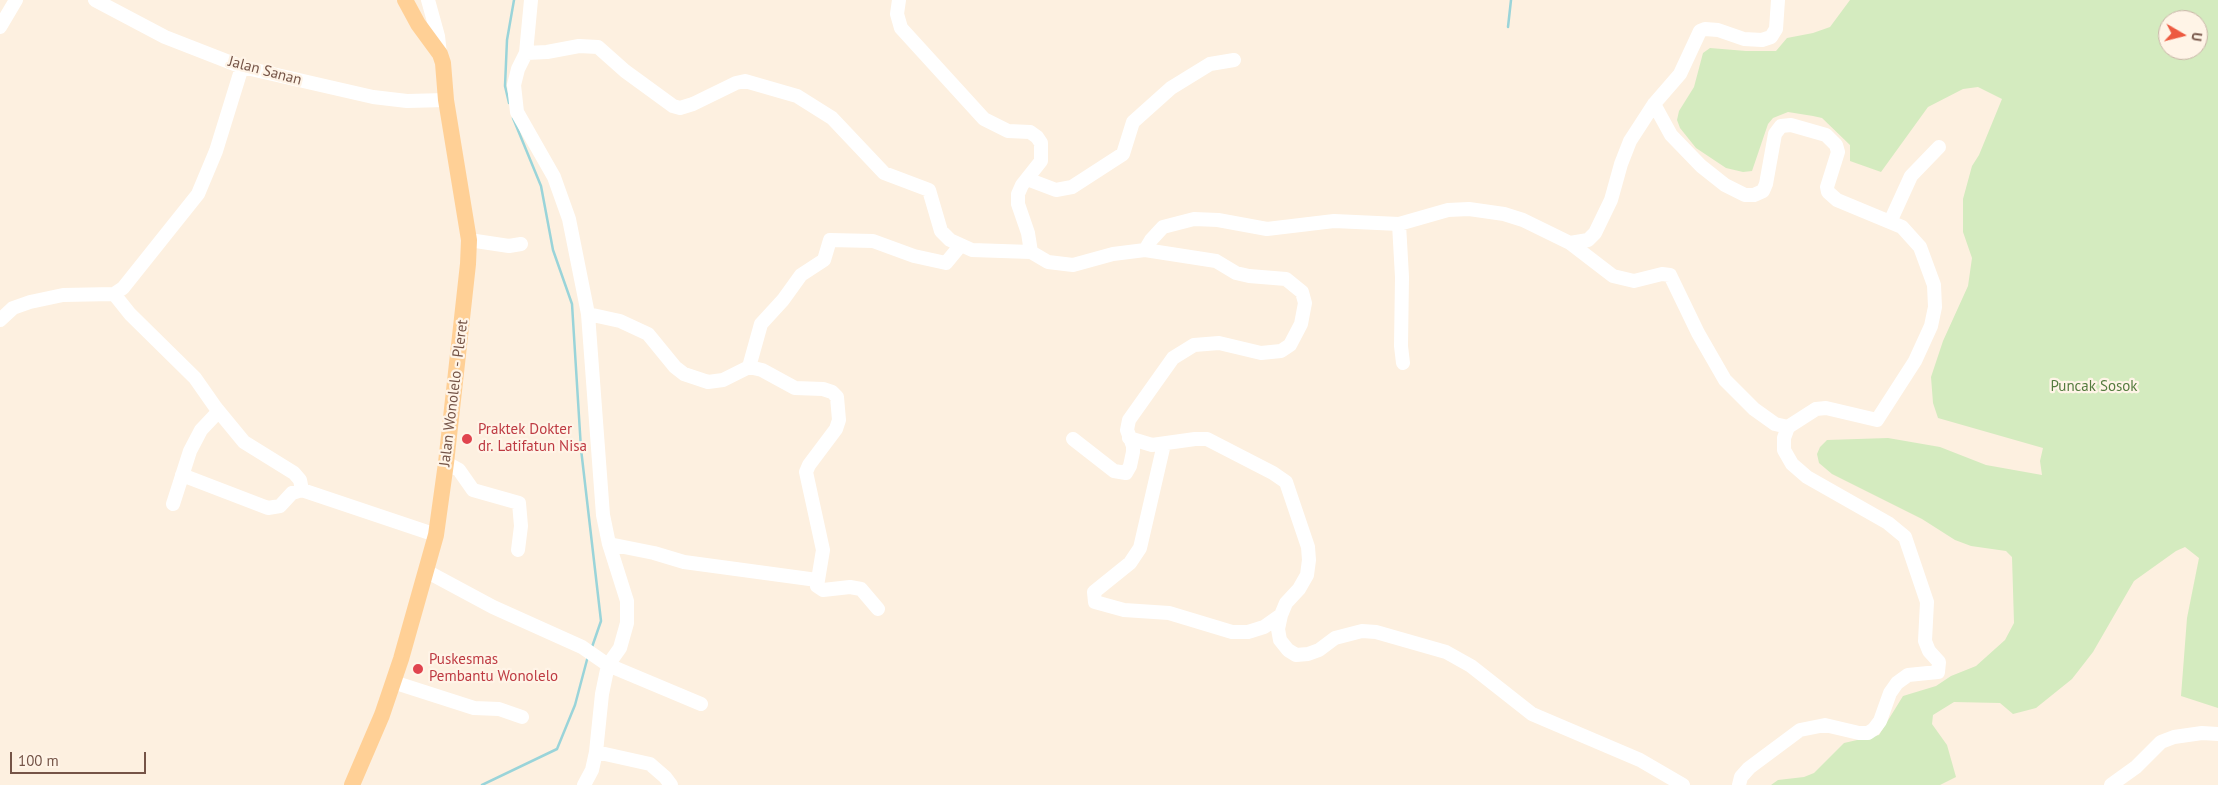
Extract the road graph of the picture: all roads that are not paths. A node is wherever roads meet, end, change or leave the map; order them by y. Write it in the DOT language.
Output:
graph roads {
  1 [pos="16,0"];
  2 [pos="95,0"];
  3 [pos="405,0"];
  4 [pos="428,0"];
  5 [pos="531,0"];
  6 [pos="899,0"];
  7 [pos="1778,0"];
  8 [pos="0,27"];
  9 [pos="526,52"];
  10 [pos="440,54"];
  11 [pos="1234,60"];
  12 [pos="242,67"];
  13 [pos="446,100"];
  14 [pos="1654,104"];
  15 [pos="1939,147"];
  16 [pos="1027,179"];
  17 [pos="1890,222"];
  18 [pos="1399,224"];
  19 [pos="469,240"];
  20 [pos="1570,242"];
  21 [pos="521,244"];
  22 [pos="960,246"];
  23 [pos="1145,250"];
  24 [pos="1031,252"];
  25 [pos="114,294"];
  26 [pos="588,314"];
  27 [pos="0,320"];
  28 [pos="1403,363"];
  29 [pos="749,367"];
  30 [pos="218,412"];
  31 [pos="1788,427"];
  32 [pos="1129,438"];
  33 [pos="1073,439"];
  34 [pos="1164,444"];
  35 [pos="446,463"];
  36 [pos="182,475"];
  37 [pos="302,490"];
  38 [pos="173,504"];
  39 [pos="436,535"];
  40 [pos="609,544"];
  41 [pos="518,550"];
  42 [pos="426,571"];
  43 [pos="817,580"];
  44 [pos="878,609"];
  45 [pos="1281,615"];
  46 [pos="608,665"];
  47 [pos="393,682"];
  48 [pos="701,704"];
  49 [pos="522,717"];
  50 [pos="2218,734"];
  51 [pos="596,752"];
  52 [pos="352,785"];
  53 [pos="584,785"];
  54 [pos="671,785"];
  55 [pos="1683,785"];
  56 [pos="1738,785"];
  57 [pos="2111,785"];
  1 -- 8 [label="street"];
  2 -- 12 [label="street, Jalan Sanan"];
  3 -- 10 [label="main road, Jalan Wonolelo - Pleret"];
  4 -- 10 [label="street"];
  5 -- 9 [label="street"];
  6 -- 16 [label="street"];
  7 -- 14 [label="street"];
  9 -- 22 [label="street"];
  9 -- 26 [label="street"];
  10 -- 13 [label="main road, Jalan Wonolelo - Pleret"];
  11 -- 16 [label="street"];
  12 -- 13 [label="street, Jalan Sanan"];
  12 -- 25 [label="street"];
  13 -- 19 [label="main road, Jalan Wonolelo - Pleret"];
  14 -- 17 [label="street"];
  14 -- 20 [label="street"];
  15 -- 17 [label="street"];
  16 -- 24 [label="street"];
  17 -- 31 [label="street"];
  18 -- 20 [label="street"];
  18 -- 23 [label="street"];
  18 -- 28 [label="street"];
  19 -- 21 [label="street"];
  19 -- 35 [label="main road, Jalan Wonolelo - Pleret"];
  20 -- 31 [label="street"];
  22 -- 24 [label="street"];
  22 -- 29 [label="street"];
  23 -- 24 [label="street"];
  23 -- 32 [label="street"];
  25 -- 27 [label="street"];
  25 -- 30 [label="street"];
  26 -- 29 [label="street"];
  26 -- 40 [label="street"];
  29 -- 43 [label="street"];
  30 -- 36 [label="street"];
  30 -- 37 [label="street"];
  31 -- 56 [label="street"];
  32 -- 33 [label="street"];
  32 -- 34 [label="street"];
  34 -- 45 [label="street"];
  34 -- 45 [label="street"];
  35 -- 39 [label="main road, Jalan Wonolelo - Pleret"];
  35 -- 41 [label="street"];
  36 -- 37 [label="street"];
  36 -- 38 [label="street"];
  37 -- 39 [label="street"];
  39 -- 42 [label="main road, Jalan Wonolelo - Pleret"];
  40 -- 43 [label="street"];
  40 -- 46 [label="street"];
  42 -- 46 [label="street"];
  42 -- 47 [label="main road, Jalan Wonolelo - Pleret"];
  43 -- 44 [label="street"];
  45 -- 55 [label="street"];
  46 -- 48 [label="street"];
  46 -- 51 [label="street"];
  47 -- 49 [label="street"];
  47 -- 52 [label="main road, Jalan Wonolelo - Pleret"];
  50 -- 57 [label="street"];
  51 -- 53 [label="street"];
  51 -- 54 [label="street"];
}
